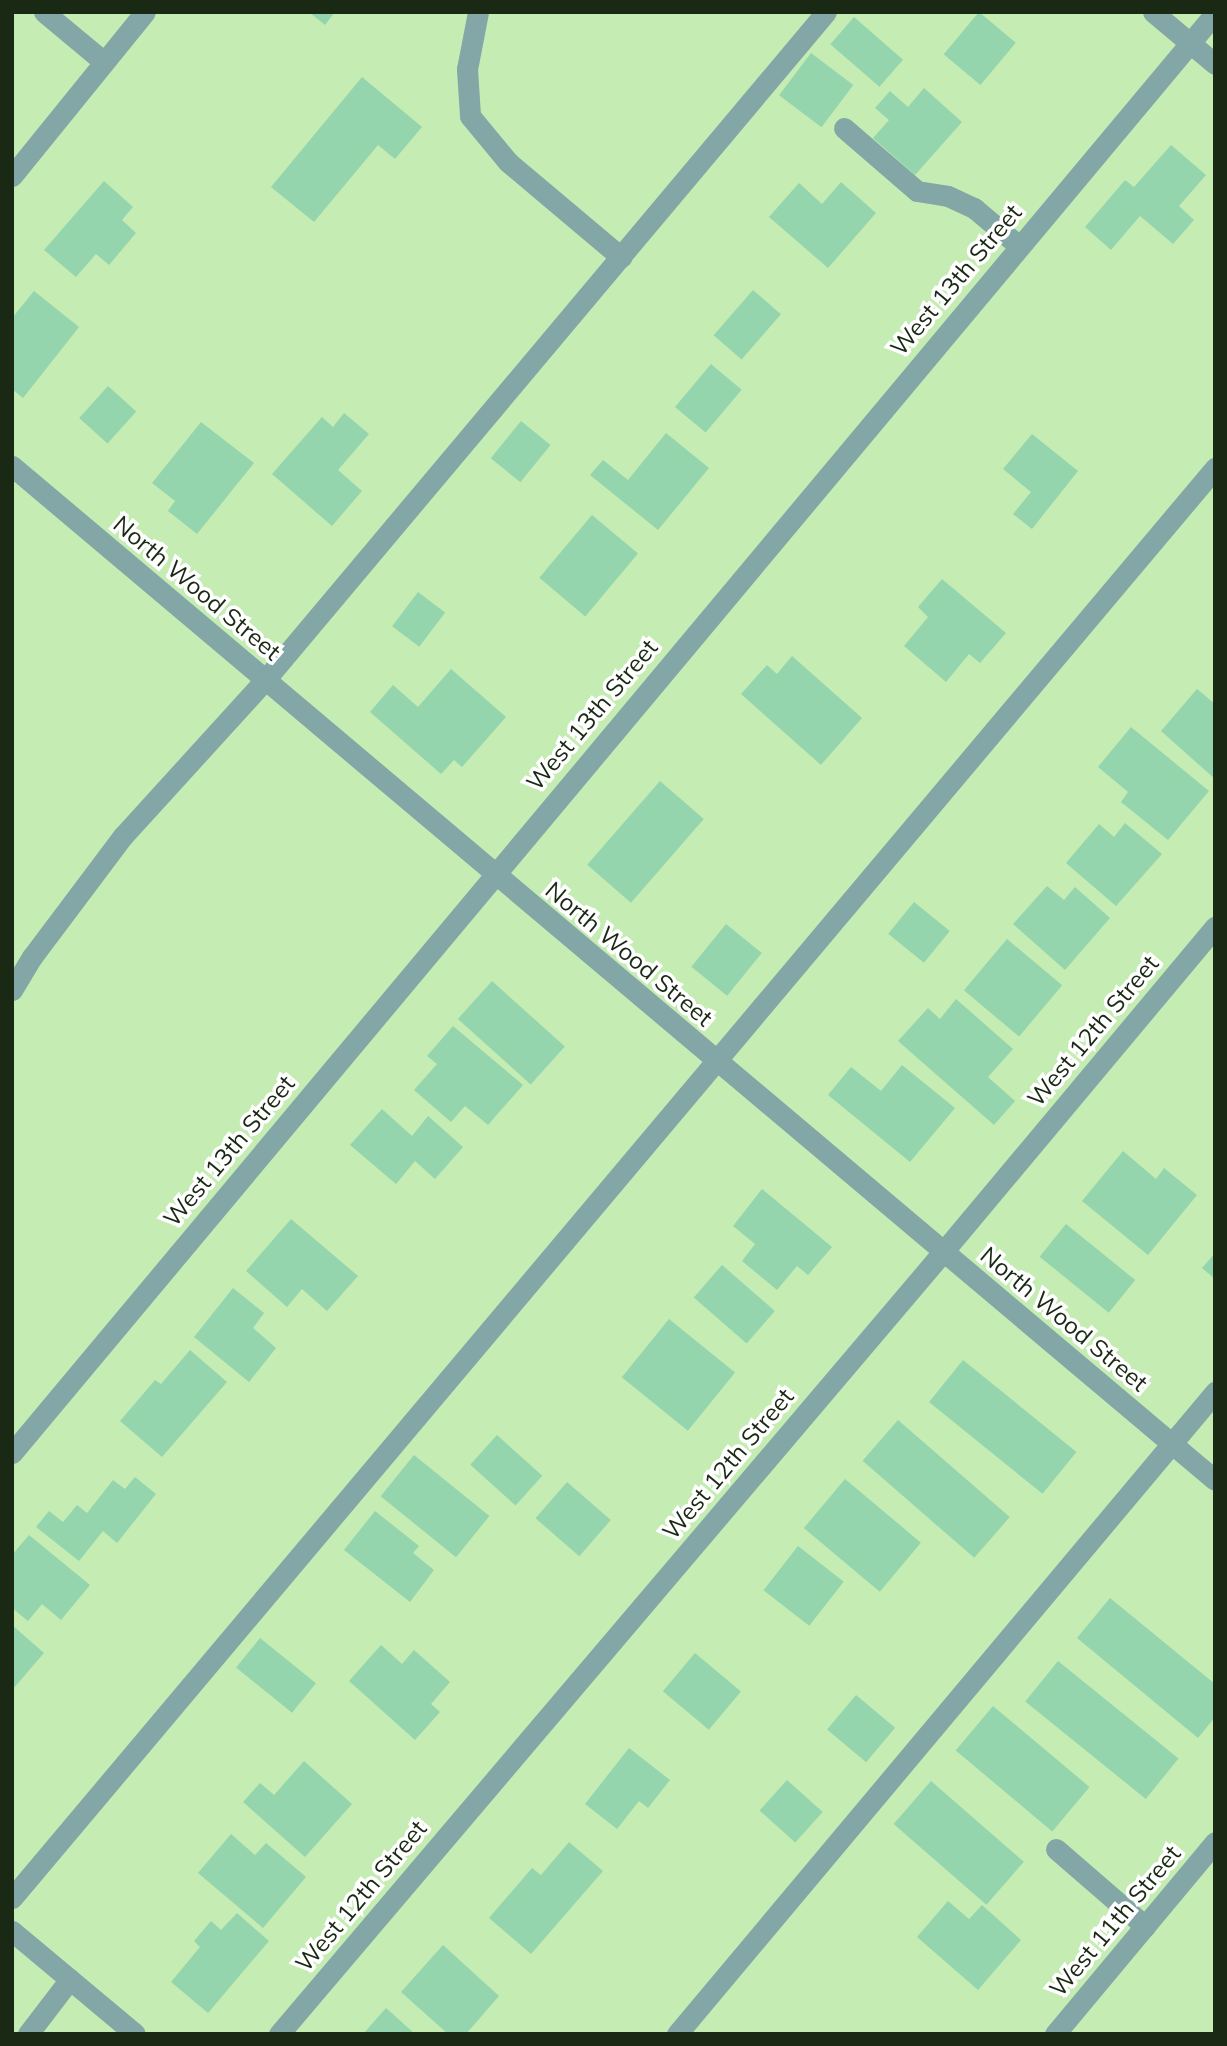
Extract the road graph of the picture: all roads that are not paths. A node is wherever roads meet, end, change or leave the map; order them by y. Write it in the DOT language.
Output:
graph roads {
  1 [pos="44,12"];
  2 [pos="145,12"];
  3 [pos="478,12"];
  4 [pos="826,12"];
  5 [pos="1153,12"];
  6 [pos="1215,13"];
  7 [pos="1189,43"];
  8 [pos="104,62"];
  9 [pos="1215,64"];
  10 [pos="844,128"];
  11 [pos="12,176"];
  12 [pos="1018,246"];
  13 [pos="621,257"];
  14 [pos="12,466"];
  15 [pos="1215,468"];
  16 [pos="265,680"];
  17 [pos="493,874"];
  18 [pos="1215,927"];
  19 [pos="12,990"];
  20 [pos="716,1061"];
  21 [pos="943,1252"];
  22 [pos="1215,1392"];
  23 [pos="1171,1443"];
  24 [pos="12,1453"];
  25 [pos="1215,1480"];
  26 [pos="1215,1842"];
  27 [pos="1056,1849"];
  28 [pos="12,1898"];
  29 [pos="1145,1926"];
  30 [pos="15,1937"];
  31 [pos="70,1979"];
  32 [pos="28,2034"];
  33 [pos="135,2034"];
  34 [pos="279,2034"];
  35 [pos="677,2034"];
  36 [pos="1055,2034"];
  1 -- 8 [label="street"];
  2 -- 8 [label="street"];
  3 -- 13 [label="street"];
  4 -- 13 [label="street"];
  5 -- 7 [label="street"];
  6 -- 7 [label="street, West 13th Street"];
  7 -- 9 [label="street"];
  7 -- 12 [label="street, West 13th Street"];
  8 -- 11 [label="street"];
  10 -- 12 [label="street"];
  12 -- 17 [label="street, West 13th Street"];
  13 -- 16 [label="street"];
  14 -- 16 [label="street, North Wood Street"];
  15 -- 20 [label="street"];
  16 -- 17 [label="street, North Wood Street"];
  16 -- 19 [label="street"];
  17 -- 20 [label="street, North Wood Street"];
  17 -- 24 [label="street, West 13th Street"];
  18 -- 21 [label="street, West 12th Street"];
  20 -- 21 [label="street, North Wood Street"];
  20 -- 28 [label="street"];
  21 -- 23 [label="street, North Wood Street"];
  21 -- 34 [label="street, West 12th Street"];
  22 -- 23 [label="street"];
  23 -- 25 [label="street, North Wood Street"];
  23 -- 35 [label="street"];
  26 -- 29 [label="street, West 11th Street"];
  27 -- 29 [label="street"];
  29 -- 36 [label="street, West 11th Street"];
  30 -- 31 [label="street"];
  31 -- 32 [label="street"];
  31 -- 33 [label="street"];
}
